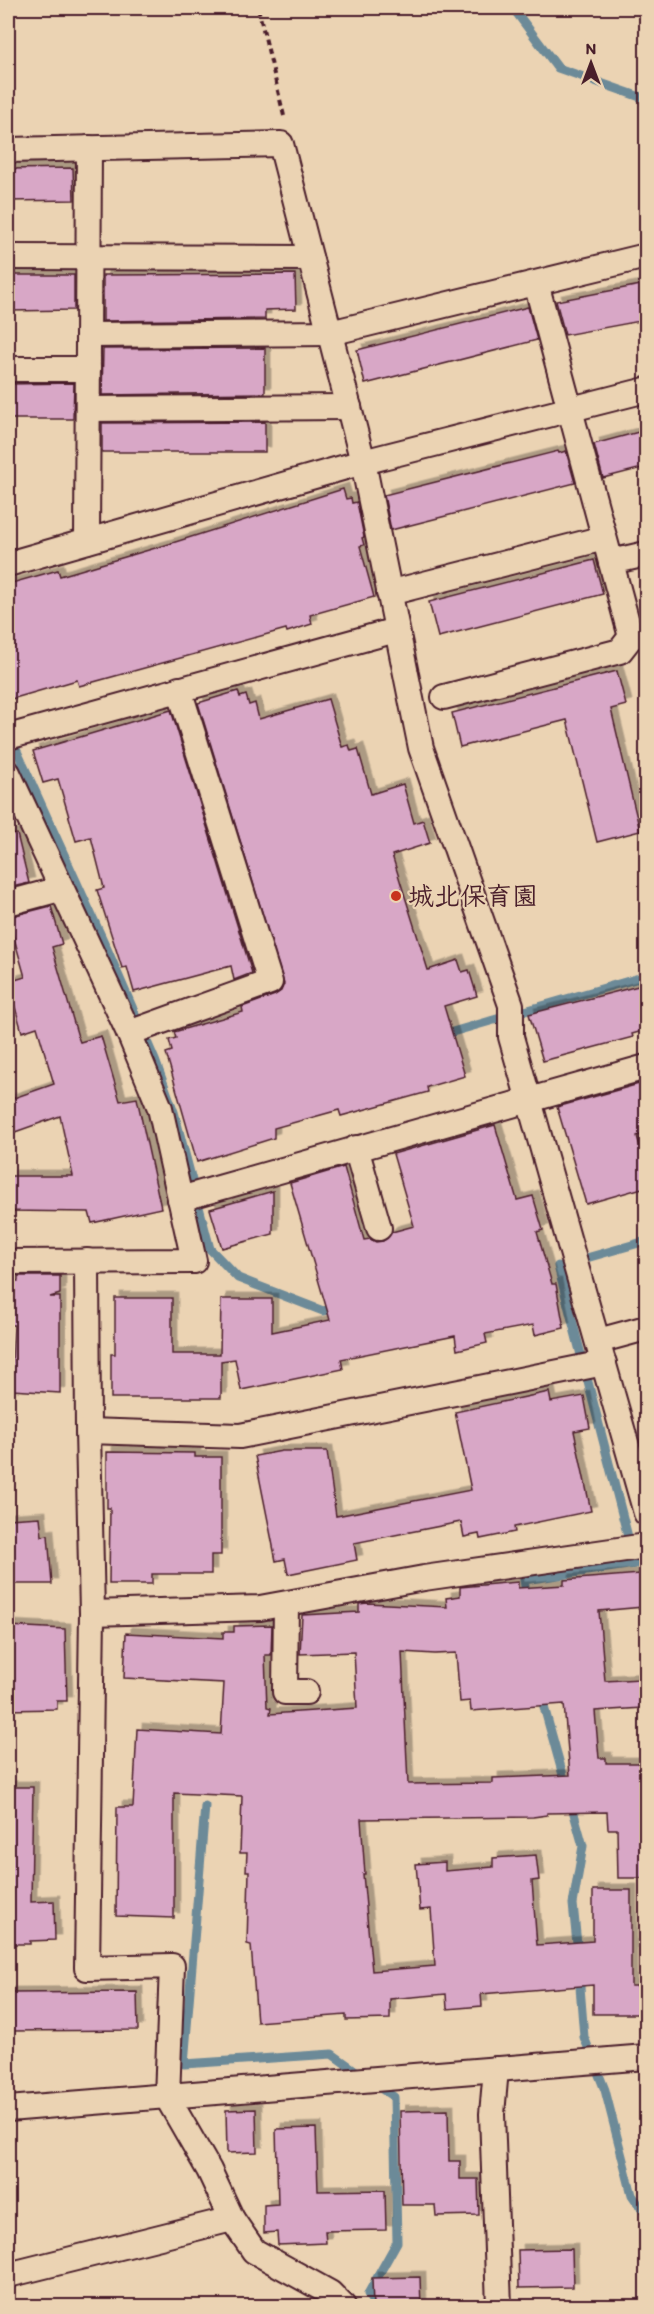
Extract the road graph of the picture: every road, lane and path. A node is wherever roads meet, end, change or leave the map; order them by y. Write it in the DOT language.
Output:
graph roads {
  1 [pos="258,8"];
  2 [pos="281,144"];
  3 [pos="89,148"];
  4 [pos="8,150"];
  5 [pos="646,256"];
  6 [pos="8,257"];
  7 [pos="89,257"];
  8 [pos="310,258"];
  9 [pos="536,283"];
  10 [pos="330,333"];
  11 [pos="88,335"];
  12 [pos="8,369"];
  13 [pos="88,369"];
  14 [pos="646,390"];
  15 [pos="349,407"];
  16 [pos="88,409"];
  17 [pos="569,410"];
  18 [pos="363,462"];
  19 [pos="604,538"];
  20 [pos="87,542"];
  21 [pos="646,554"];
  22 [pos="611,562"];
  23 [pos="8,564"];
  24 [pos="389,593"];
  25 [pos="396,630"];
  26 [pos="639,635"];
  27 [pos="179,689"];
  28 [pos="444,697"];
  29 [pos="14,735"];
  30 [pos="8,773"];
  31 [pos="60,889"];
  32 [pos="8,903"];
  33 [pos="139,1029"];
  34 [pos="646,1067"];
  35 [pos="528,1099"];
  36 [pos="356,1148"];
  37 [pos="191,1196"];
  38 [pos="380,1228"];
  39 [pos="87,1261"];
  40 [pos="8,1262"];
  41 [pos="646,1328"];
  42 [pos="591,1360"];
  43 [pos="88,1431"];
  44 [pos="646,1513"];
  45 [pos="636,1547"];
  46 [pos="286,1604"];
  47 [pos="92,1613"];
  48 [pos="306,1692"];
  49 [pos="646,2057"];
  50 [pos="496,2069"];
  51 [pos="167,2097"];
  52 [pos="8,2109"];
  53 [pos="232,2219"];
  54 [pos="8,2275"];
  55 [pos="343,2307"];
  56 [pos="499,2307"];
  1 -- 2 [label="path"];
  2 -- 3 [label="street"];
  2 -- 8 [label="street"];
  3 -- 4 [label="street"];
  3 -- 7 [label="street"];
  5 -- 9 [label="street"];
  6 -- 7 [label="street"];
  7 -- 8 [label="street"];
  7 -- 11 [label="street"];
  8 -- 10 [label="street"];
  9 -- 10 [label="street"];
  9 -- 17 [label="street"];
  10 -- 11 [label="street"];
  10 -- 15 [label="street"];
  11 -- 13 [label="street"];
  12 -- 13 [label="street"];
  13 -- 16 [label="street"];
  14 -- 17 [label="street"];
  15 -- 16 [label="street"];
  15 -- 18 [label="street"];
  16 -- 20 [label="street"];
  17 -- 18 [label="street"];
  17 -- 19 [label="street"];
  18 -- 20 [label="street"];
  18 -- 24 [label="street"];
  19 -- 22 [label="street"];
  19 -- 24 [label="street"];
  20 -- 23 [label="street"];
  21 -- 22 [label="street"];
  22 -- 26 [label="street"];
  24 -- 25 [label="street"];
  25 -- 27 [label="street"];
  25 -- 35 [label="street"];
  26 -- 28 [label="street"];
  27 -- 29 [label="street"];
  27 -- 33 [label="street"];
  30 -- 31 [label="street"];
  31 -- 32 [label="street"];
  31 -- 33 [label="street"];
  33 -- 37 [label="street"];
  34 -- 35 [label="street"];
  35 -- 36 [label="street"];
  35 -- 42 [label="street"];
  36 -- 37 [label="street"];
  36 -- 38 [label="street"];
  37 -- 39 [label="street"];
  39 -- 40 [label="street"];
  39 -- 43 [label="street"];
  41 -- 42 [label="street"];
  42 -- 43 [label="street"];
  42 -- 44 [label="street"];
  43 -- 47 [label="street"];
  45 -- 46 [label="street"];
  46 -- 47 [label="street"];
  46 -- 48 [label="street"];
  47 -- 51 [label="street"];
  49 -- 50 [label="street"];
  50 -- 51 [label="street"];
  50 -- 56 [label="street"];
  51 -- 52 [label="street"];
  51 -- 53 [label="street"];
  53 -- 54 [label="street"];
  53 -- 55 [label="street"];
}
